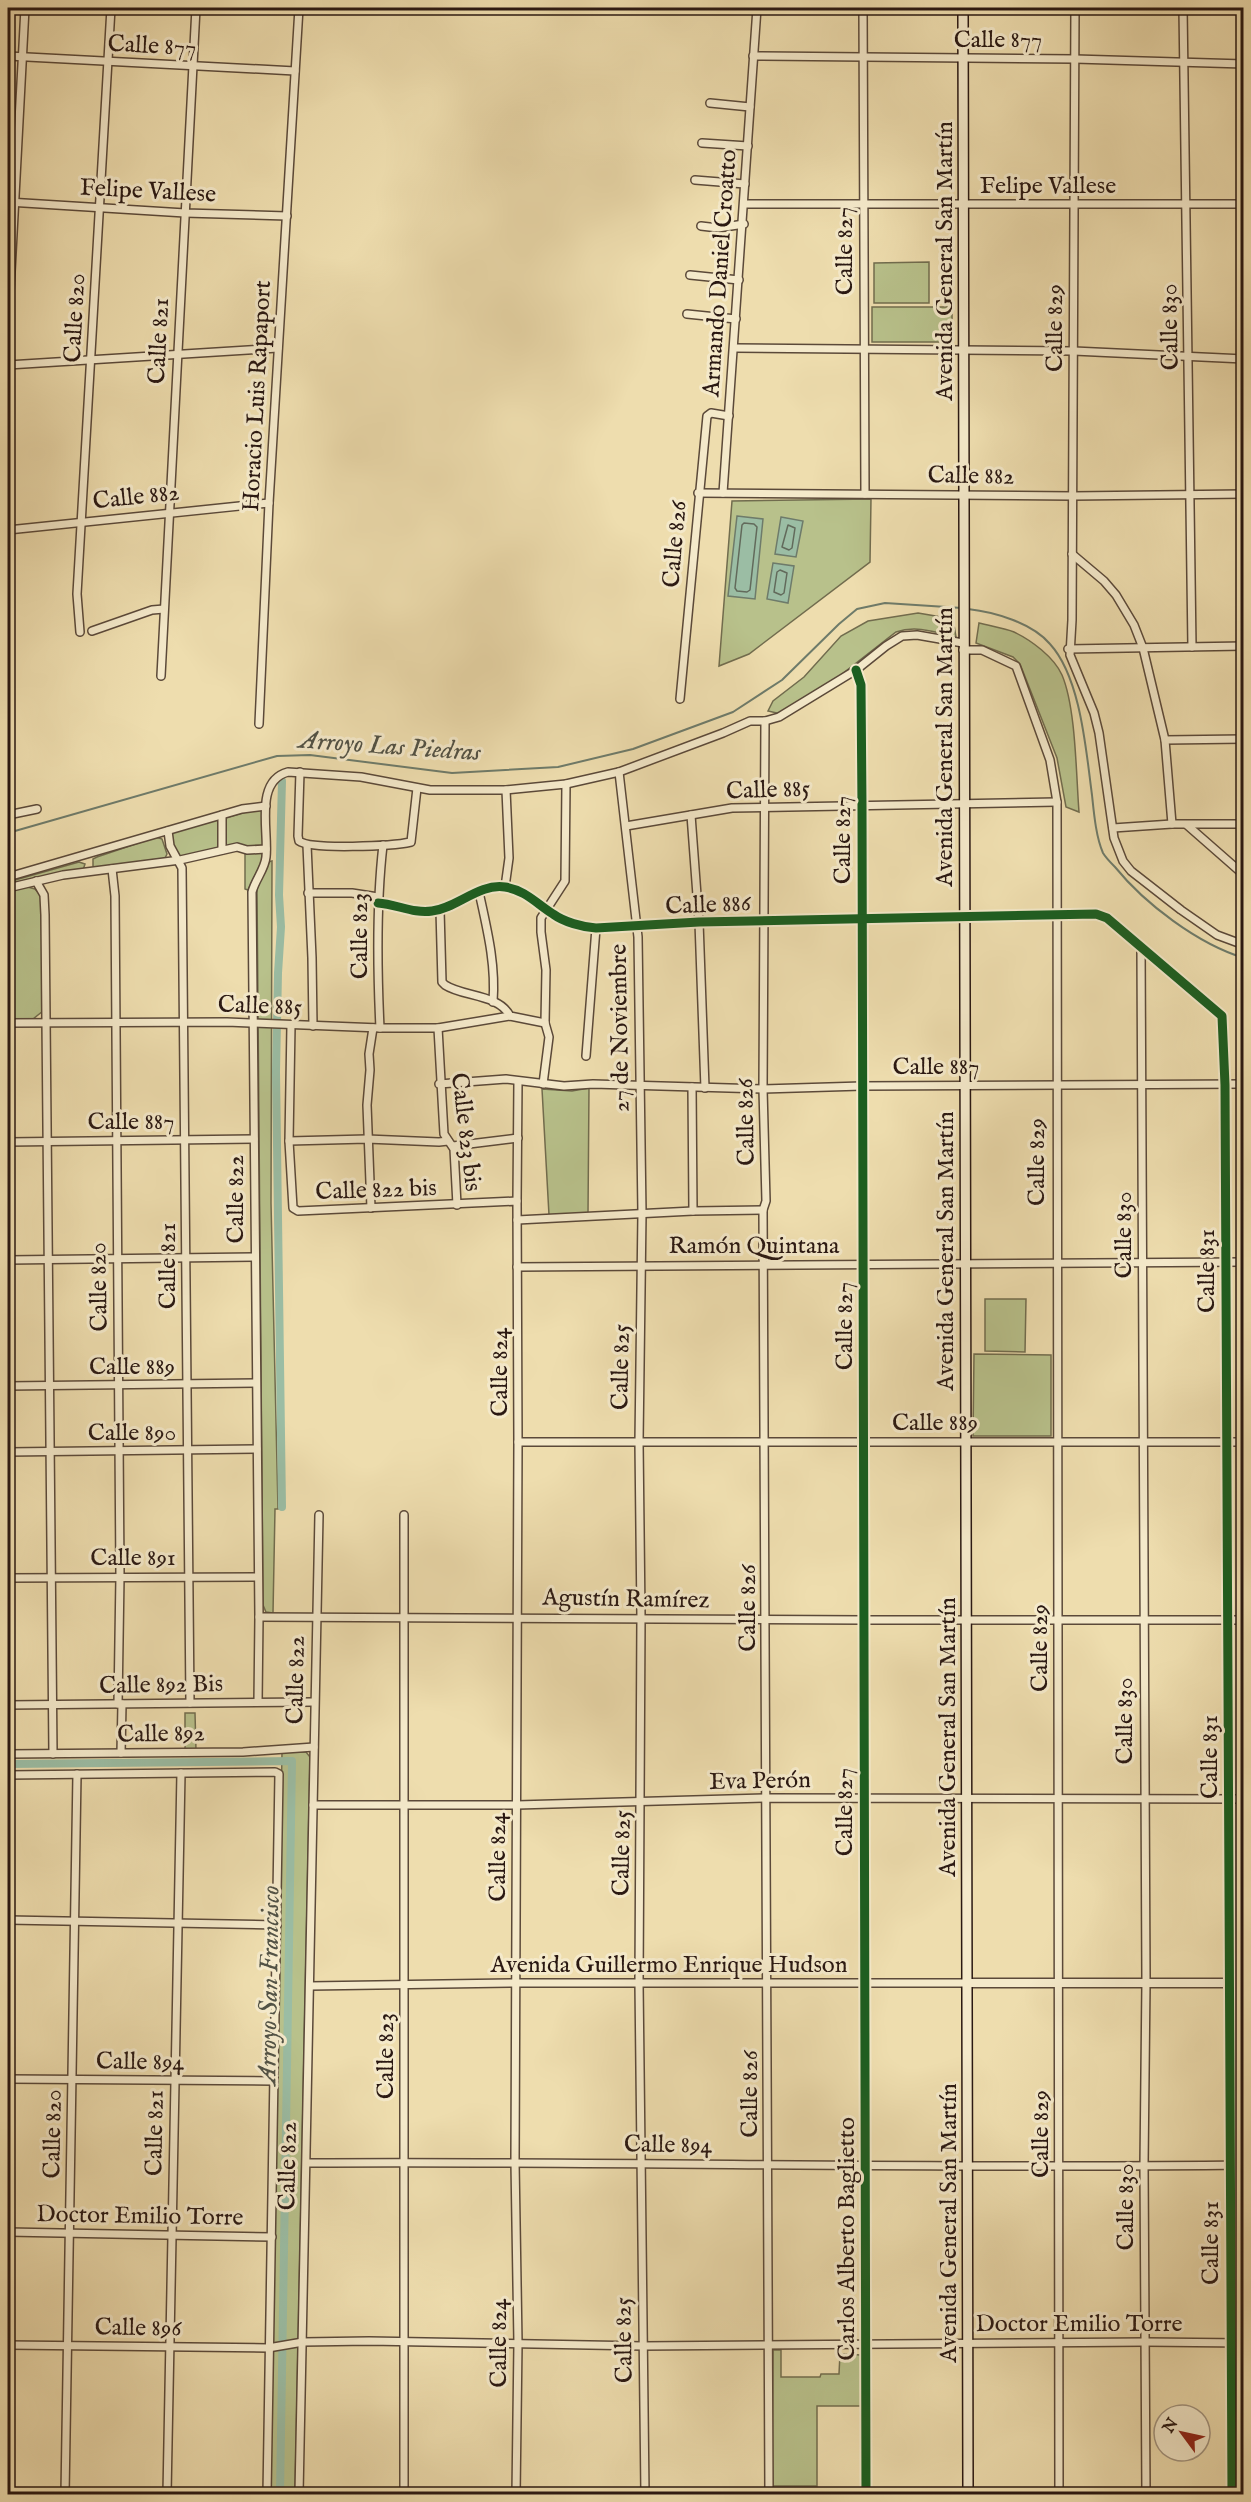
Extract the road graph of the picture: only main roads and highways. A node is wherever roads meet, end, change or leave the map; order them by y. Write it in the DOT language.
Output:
graph roads {
  1 [pos="963,8"];
  2 [pos="968,2494"];
  1 -- 2 [label="main road, Avenida General San Martín"];
}
